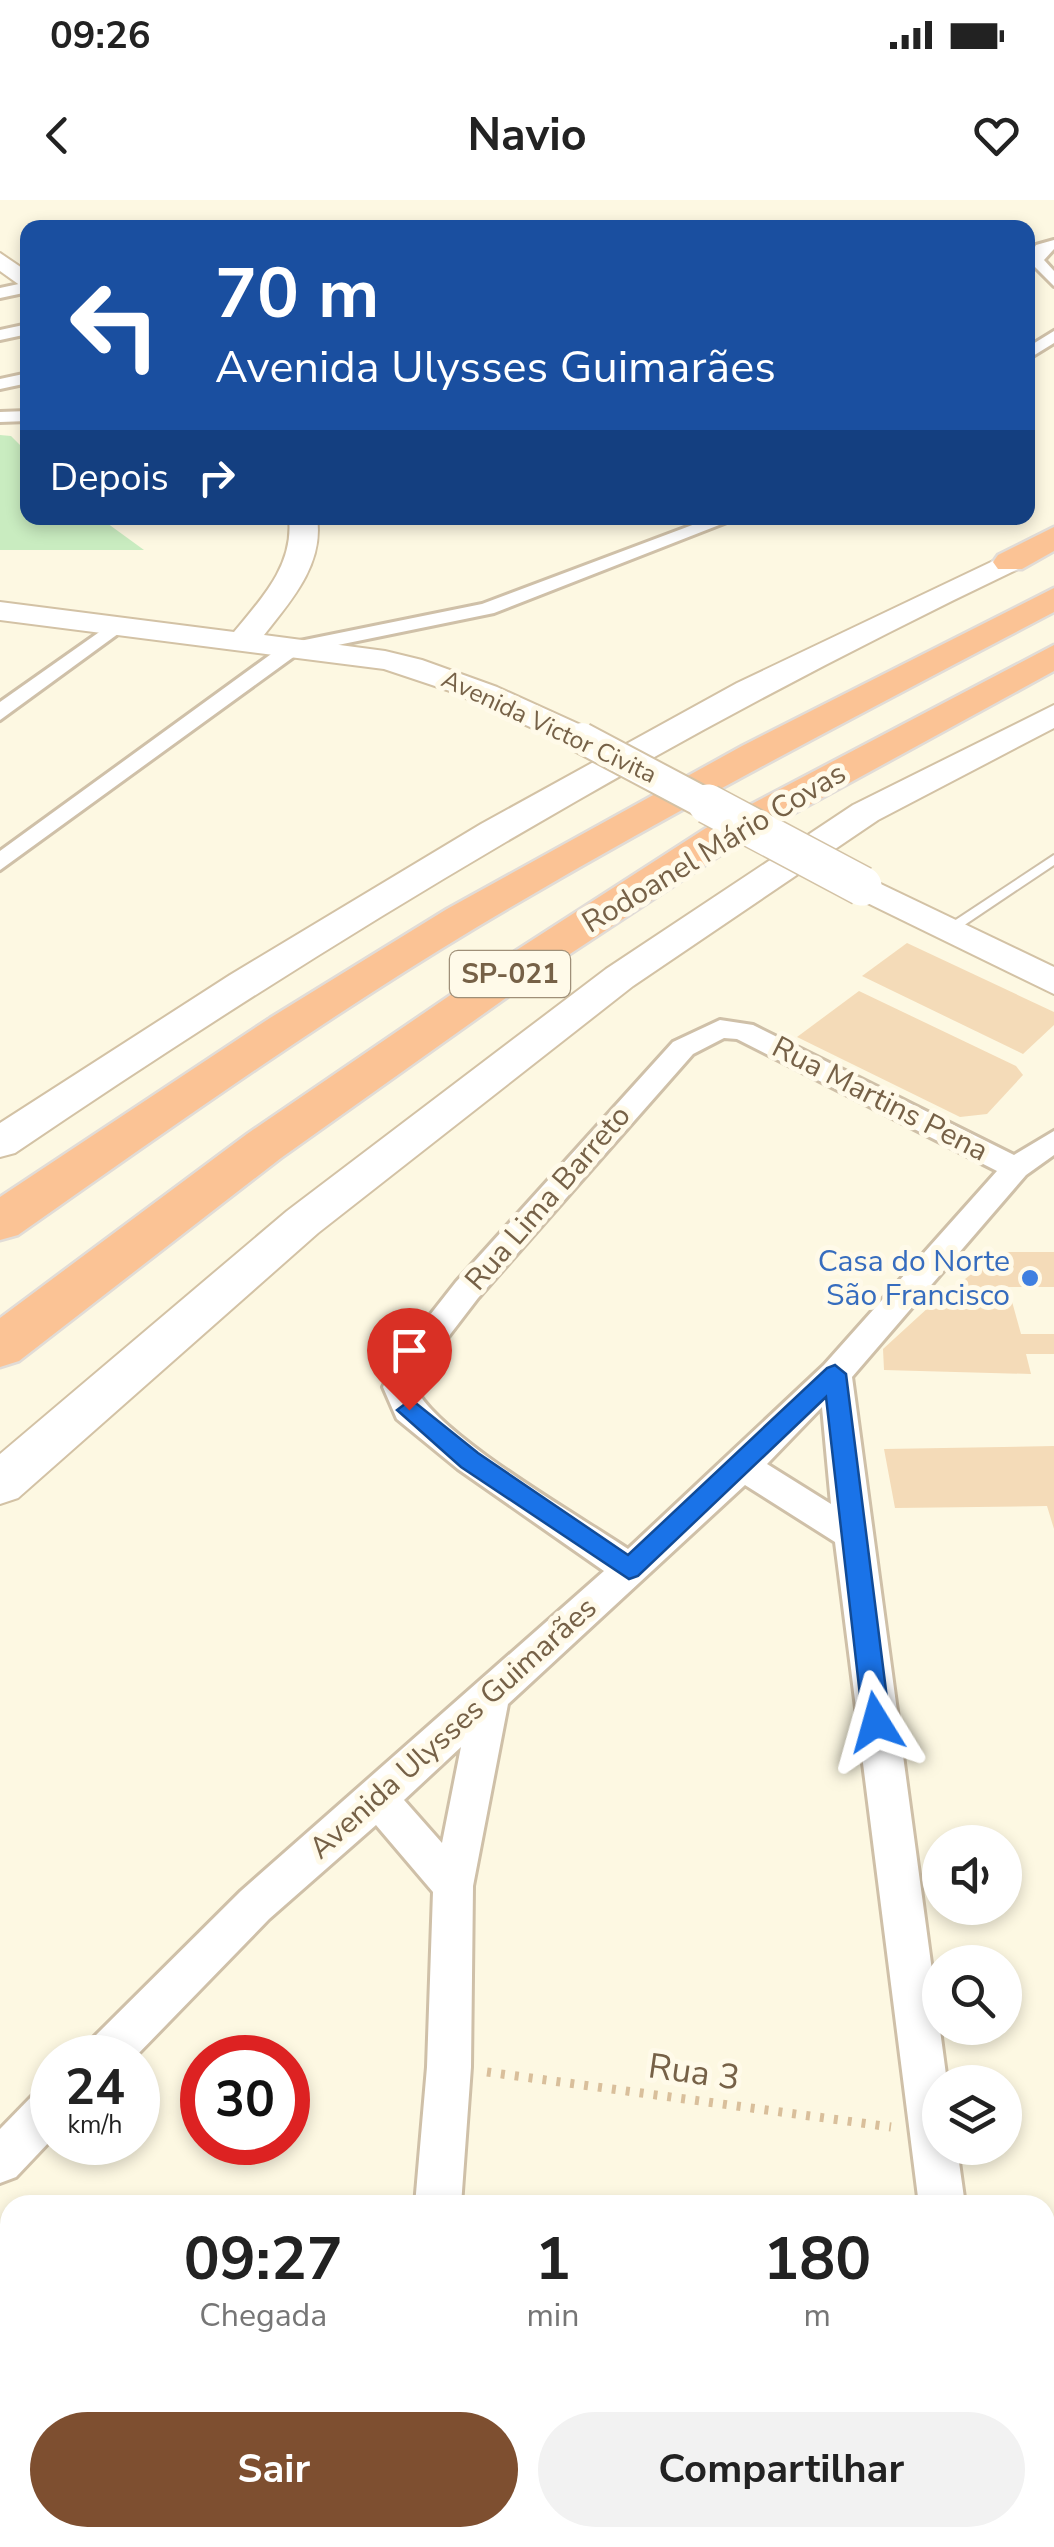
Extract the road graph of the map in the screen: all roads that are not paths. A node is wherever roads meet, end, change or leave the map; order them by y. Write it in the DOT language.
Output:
graph roads {
  1 [pos="1054,244"];
  2 [pos="19,273"];
  3 [pos="1054,281"];
  4 [pos="0,293"];
  5 [pos="304,525"];
  6 [pos="708,525"];
  7 [pos="1054,537"];
  8 [pos="1054,546"];
  9 [pos="1010,562"];
  10 [pos="1054,598"];
  11 [pos="0,611"];
  12 [pos="115,627"];
  13 [pos="243,641"];
  14 [pos="292,648"];
  15 [pos="1054,656"];
  16 [pos="0,713"];
  17 [pos="1054,715"];
  18 [pos="1054,858"];
  19 [pos="0,864"];
  20 [pos="949,930"];
  21 [pos="1054,982"];
  22 [pos="743,1031"];
  23 [pos="1054,1141"];
  24 [pos="0,1142"];
  25 [pos="1016,1168"];
  26 [pos="0,1222"];
  27 [pos="0,1347"];
  28 [pos="835,1374"];
  29 [pos="743,1466"];
  30 [pos="0,1484"];
  31 [pos="852,1536"];
  32 [pos="629,1569"];
  33 [pos="491,1694"];
  34 [pos="378,1798"];
  35 [pos="453,1886"];
  36 [pos="126,2035"];
  37 [pos="30,2130"];
  38 [pos="0,2161"];
  39 [pos="439,2195"];
  40 [pos="941,2195"];
  1 -- 3 [label="street"];
  2 -- 4 [label="street"];
  5 -- 13 [label="main road"];
  6 -- 14 [label="street"];
  7 -- 9 [label="highway"];
  8 -- 9 [label="highway"];
  9 -- 24 [label="main road"];
  10 -- 26 [label="highway, Rodoanel Mário Covas / SP-021"];
  11 -- 12 [label="main road, Avenida Victor Civita"];
  12 -- 13 [label="main road, Avenida Victor Civita"];
  12 -- 16 [label="street"];
  13 -- 14 [label="main road, Avenida Victor Civita"];
  14 -- 19 [label="street"];
  14 -- 20 [label="main road, Avenida Victor Civita, bridge"];
  15 -- 27 [label="highway, Rodoanel Mário Covas / SP-021"];
  17 -- 30 [label="main road"];
  18 -- 20 [label="lane"];
  20 -- 21 [label="main road, Avenida Victor Civita"];
  22 -- 25 [label="street, Rua Martins Pena"];
  22 -- 32 [label="street, Rua Lima Barreto"];
  23 -- 25 [label="street, Avenida Ulysses Guimarães"];
  25 -- 28 [label="street, Avenida Ulysses Guimarães"];
  28 -- 29 [label="street, Avenida Ulysses Guimarães"];
  28 -- 31 [label="street"];
  29 -- 31 [label="street"];
  29 -- 32 [label="street, Avenida Ulysses Guimarães"];
  31 -- 40 [label="street"];
  32 -- 33 [label="street, Avenida Ulysses Guimarães"];
  33 -- 34 [label="street, Avenida Ulysses Guimarães"];
  33 -- 35 [label="street"];
  34 -- 35 [label="street"];
  34 -- 36 [label="street, Avenida Ulysses Guimarães"];
  35 -- 39 [label="street"];
  37 -- 38 [label="street"];
}
